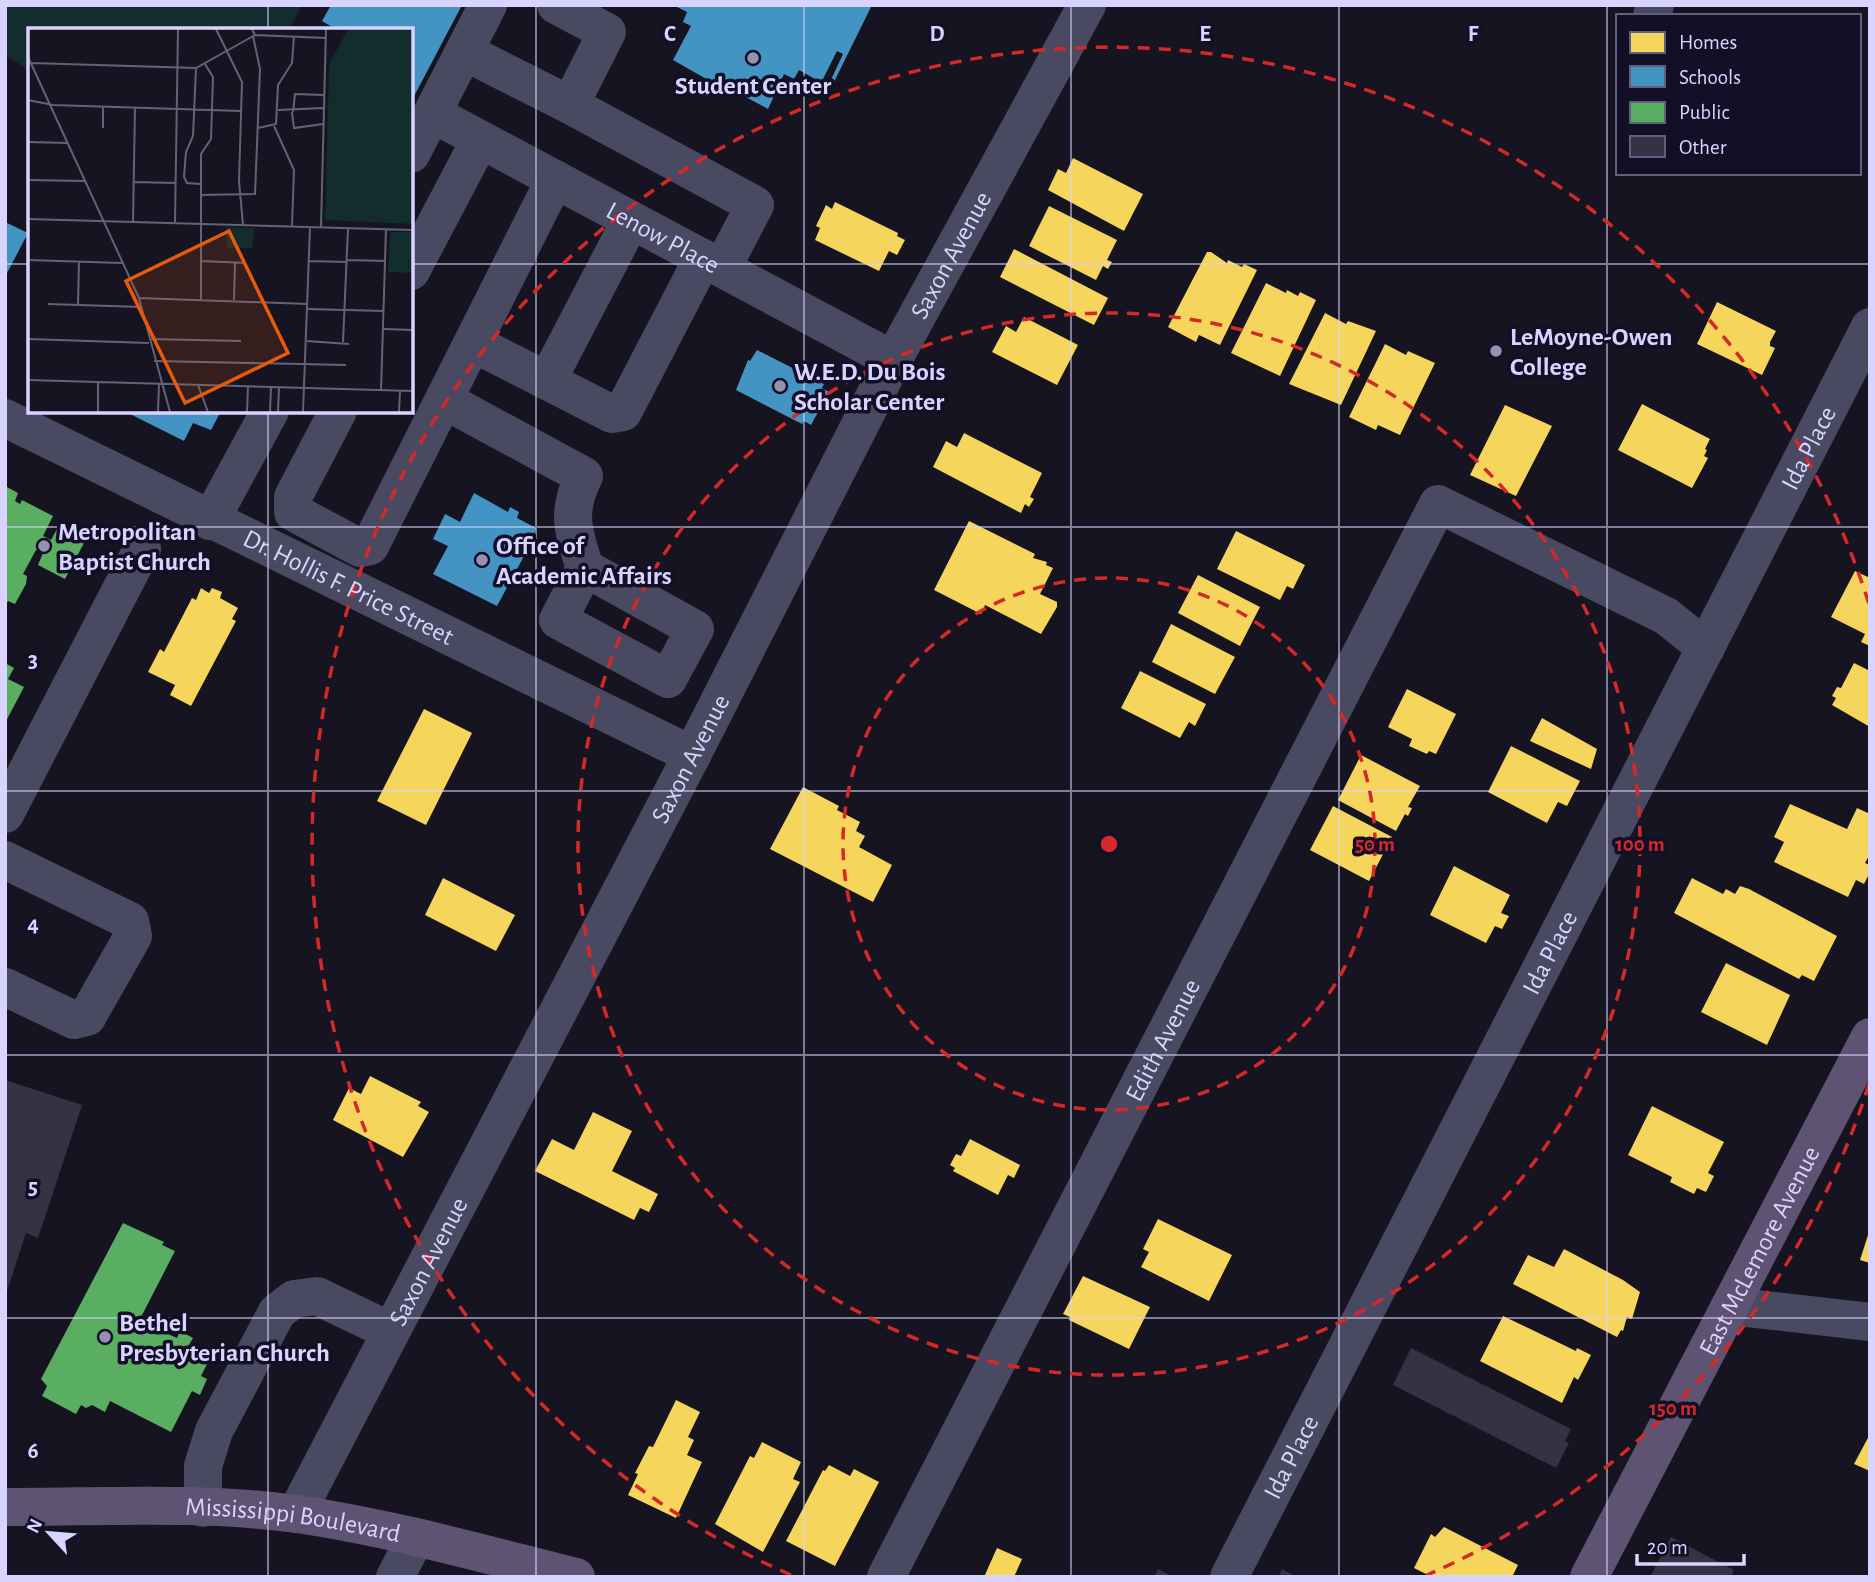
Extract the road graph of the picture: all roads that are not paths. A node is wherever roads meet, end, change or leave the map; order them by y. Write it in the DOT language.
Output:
graph roads {
  1 [pos="488,5"];
  2 [pos="556,5"];
  3 [pos="1087,5"];
  4 [pos="465,52"];
  5 [pos="570,105"];
  6 [pos="433,114"];
  7 [pos="480,140"];
  8 [pos="413,150"];
  9 [pos="555,179"];
  10 [pos="631,220"];
  11 [pos="713,263"];
  12 [pos="413,267"];
  13 [pos="1870,327"];
  14 [pos="473,343"];
  15 [pos="893,359"];
  16 [pos="547,381"];
  17 [pos="444,400"];
  18 [pos="269,413"];
  19 [pos="337,413"];
  20 [pos="5,418"];
  21 [pos="210,521"];
  22 [pos="142,549"];
  23 [pos="585,568"];
  24 [pos="1706,648"];
  25 [pos="692,755"];
  26 [pos="5,814"];
  27 [pos="5,860"];
  28 [pos="5,987"];
  29 [pos="1870,1037"];
  30 [pos="1730,1306"];
  31 [pos="1870,1322"];
  32 [pos="390,1331"];
  33 [pos="5,1507"];
  34 [pos="203,1508"];
  35 [pos="296,1514"];
  36 [pos="416,1537"];
  37 [pos="395,1577"];
  38 [pos="576,1577"];
  39 [pos="886,1577"];
  40 [pos="1229,1577"];
  41 [pos="1589,1577"];
  1 -- 4 [label="street"];
  2 -- 5 [label="street"];
  3 -- 15 [label="street, Saxon Avenue"];
  4 -- 5 [label="street"];
  4 -- 6 [label="street"];
  5 -- 11 [label="street"];
  6 -- 7 [label="street, Lenow Place"];
  6 -- 8 [label="street"];
  7 -- 9 [label="street, Lenow Place"];
  7 -- 12 [label="street"];
  9 -- 10 [label="street, Lenow Place"];
  9 -- 14 [label="street"];
  10 -- 11 [label="street, Lenow Place"];
  10 -- 16 [label="street"];
  11 -- 15 [label="street, Lenow Place"];
  11 -- 16 [label="street"];
  13 -- 24 [label="street, Ida Place"];
  14 -- 16 [label="street"];
  14 -- 17 [label="street"];
  15 -- 25 [label="street, Saxon Avenue"];
  17 -- 19 [label="street"];
  17 -- 23 [label="street"];
  18 -- 21 [label="street"];
  20 -- 21 [label="street, Dr. Hollis F. Price Street"];
  21 -- 25 [label="street, Dr. Hollis F. Price Street"];
  22 -- 26 [label="street"];
  24 -- 39 [label="street, Edith Avenue"];
  24 -- 40 [label="street, Ida Place"];
  25 -- 32 [label="street, Saxon Avenue"];
  27 -- 28 [label="street"];
  29 -- 30 [label="main road, East McLemore Avenue"];
  30 -- 31 [label="street"];
  30 -- 41 [label="main road, East McLemore Avenue"];
  32 -- 34 [label="street"];
  32 -- 35 [label="street, Saxon Avenue"];
  33 -- 34 [label="main road, Mississippi Boulevard"];
  34 -- 35 [label="main road, Mississippi Boulevard"];
  35 -- 36 [label="main road, Mississippi Boulevard"];
  36 -- 37 [label="street"];
  36 -- 38 [label="main road, Mississippi Boulevard"];
}
